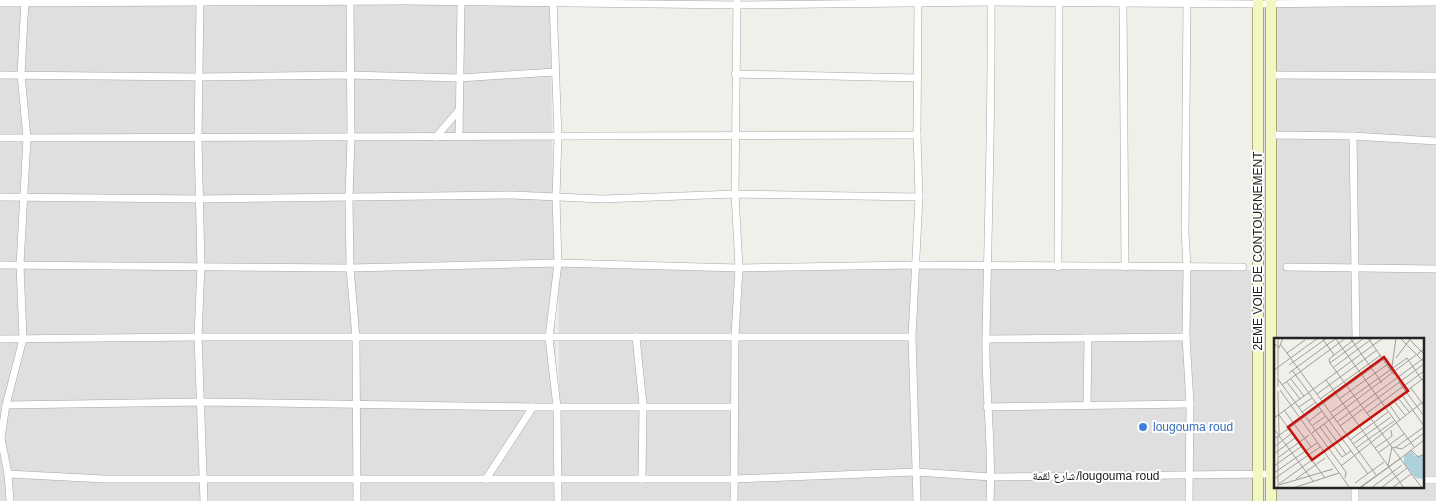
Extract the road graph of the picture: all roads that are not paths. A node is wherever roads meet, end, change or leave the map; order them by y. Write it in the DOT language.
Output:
graph roads {
  1 [pos="210,1"];
  2 [pos="279,1"];
  3 [pos="350,1"];
  4 [pos="991,1"];
  5 [pos="1059,1"];
  6 [pos="24,2"];
  7 [pos="89,2"];
  8 [pos="154,2"];
  9 [pos="461,2"];
  10 [pos="553,2"];
  11 [pos="680,2"];
  12 [pos="737,2"];
  13 [pos="918,2"];
  14 [pos="1123,2"];
  15 [pos="1187,2"];
  16 [pos="1258,2"];
  17 [pos="1271,2"];
  18 [pos="1436,2"];
  19 [pos="200,3"];
  20 [pos="0,4"];
  21 [pos="555,72"];
  22 [pos="21,74"];
  23 [pos="350,74"];
  24 [pos="735,74"];
  25 [pos="0,75"];
  26 [pos="1271,75"];
  27 [pos="1436,76"];
  28 [pos="199,77"];
  29 [pos="459,78"];
  30 [pos="918,78"];
  31 [pos="459,110"];
  32 [pos="1271,135"];
  33 [pos="916,136"];
  34 [pos="1353,136"];
  35 [pos="436,137"];
  36 [pos="459,137"];
  37 [pos="558,137"];
  38 [pos="736,137"];
  39 [pos="0,138"];
  40 [pos="27,138"];
  41 [pos="198,138"];
  42 [pos="351,138"];
  43 [pos="1436,141"];
  44 [pos="735,194"];
  45 [pos="556,196"];
  46 [pos="0,197"];
  47 [pos="23,197"];
  48 [pos="919,197"];
  49 [pos="349,198"];
  50 [pos="199,199"];
  51 [pos="558,264"];
  52 [pos="0,265"];
  53 [pos="20,265"];
  54 [pos="915,265"];
  55 [pos="988,265"];
  56 [pos="201,266"];
  57 [pos="1058,267"];
  58 [pos="1124,267"];
  59 [pos="1187,267"];
  60 [pos="1243,267"];
  61 [pos="1287,267"];
  62 [pos="350,268"];
  63 [pos="740,268"];
  64 [pos="1355,268"];
  65 [pos="1436,268"];
  66 [pos="735,336"];
  67 [pos="198,337"];
  68 [pos="636,337"];
  69 [pos="912,337"];
  70 [pos="1186,337"];
  71 [pos="356,338"];
  72 [pos="549,338"];
  73 [pos="1088,338"];
  74 [pos="1356,338"];
  75 [pos="0,339"];
  76 [pos="23,339"];
  77 [pos="986,339"];
  78 [pos="201,402"];
  79 [pos="1190,404"];
  80 [pos="6,405"];
  81 [pos="357,405"];
  82 [pos="642,405"];
  83 [pos="1087,406"];
  84 [pos="533,407"];
  85 [pos="557,407"];
  86 [pos="735,407"];
  87 [pos="986,407"];
  88 [pos="916,472"];
  89 [pos="8,474"];
  90 [pos="1258,474"];
  91 [pos="1273,474"];
  92 [pos="1190,475"];
  93 [pos="204,477"];
  94 [pos="991,477"];
  95 [pos="358,478"];
  96 [pos="486,479"];
  97 [pos="558,479"];
  98 [pos="642,479"];
  99 [pos="734,479"];
  100 [pos="1355,488"];
  101 [pos="10,501"];
  102 [pos="204,501"];
  103 [pos="357,501"];
  104 [pos="558,501"];
  105 [pos="734,501"];
  106 [pos="917,501"];
  107 [pos="990,501"];
  108 [pos="1189,501"];
  109 [pos="1258,501"];
  110 [pos="1271,501"];
  111 [pos="1355,501"];
  1 -- 2 [label="street"];
  1 -- 19 [label="street"];
  2 -- 3 [label="street"];
  3 -- 9 [label="street"];
  3 -- 23 [label="street"];
  4 -- 5 [label="street"];
  4 -- 13 [label="street"];
  4 -- 55 [label="street"];
  5 -- 14 [label="street"];
  5 -- 57 [label="street"];
  6 -- 7 [label="street"];
  6 -- 20 [label="street"];
  6 -- 22 [label="street"];
  7 -- 8 [label="street"];
  8 -- 19 [label="street"];
  9 -- 10 [label="street"];
  9 -- 29 [label="street"];
  10 -- 11 [label="street"];
  10 -- 21 [label="street"];
  11 -- 12 [label="street"];
  12 -- 13 [label="street"];
  12 -- 24 [label="street"];
  13 -- 30 [label="street"];
  14 -- 15 [label="street"];
  14 -- 58 [label="street"];
  15 -- 16 [label="street"];
  15 -- 59 [label="street"];
  16 -- 17 [label="street"];
  16 -- 90 [label="main road, 2EME VOIE DE CONTOURNEMENT"];
  17 -- 18 [label="street"];
  17 -- 26 [label="main road"];
  19 -- 28 [label="street"];
  21 -- 29 [label="street"];
  21 -- 37 [label="street"];
  22 -- 25 [label="street"];
  22 -- 28 [label="street"];
  22 -- 40 [label="street"];
  23 -- 28 [label="street"];
  23 -- 29 [label="street"];
  23 -- 42 [label="street"];
  24 -- 30 [label="street"];
  24 -- 38 [label="street"];
  26 -- 27 [label="street"];
  26 -- 32 [label="main road"];
  28 -- 41 [label="street"];
  29 -- 31 [label="street"];
  30 -- 33 [label="street"];
  31 -- 35 [label="street"];
  31 -- 36 [label="street"];
  32 -- 34 [label="street"];
  32 -- 91 [label="main road"];
  33 -- 38 [label="street"];
  33 -- 48 [label="street"];
  34 -- 43 [label="street"];
  34 -- 64 [label="street"];
  35 -- 36 [label="street"];
  35 -- 42 [label="street"];
  36 -- 37 [label="street"];
  37 -- 38 [label="street"];
  37 -- 45 [label="street"];
  38 -- 44 [label="street"];
  39 -- 40 [label="street"];
  40 -- 41 [label="street"];
  40 -- 47 [label="street"];
  41 -- 42 [label="street"];
  41 -- 50 [label="street"];
  42 -- 49 [label="street"];
  44 -- 45 [label="street"];
  44 -- 48 [label="street"];
  44 -- 63 [label="street"];
  45 -- 49 [label="street"];
  45 -- 51 [label="street"];
  46 -- 47 [label="street"];
  47 -- 50 [label="street"];
  47 -- 53 [label="street"];
  48 -- 54 [label="street"];
  49 -- 50 [label="street"];
  49 -- 62 [label="street"];
  50 -- 56 [label="street"];
  51 -- 62 [label="street"];
  51 -- 63 [label="street"];
  51 -- 72 [label="street"];
  52 -- 53 [label="street"];
  53 -- 56 [label="street"];
  53 -- 76 [label="street"];
  54 -- 55 [label="street"];
  54 -- 63 [label="street"];
  54 -- 69 [label="street"];
  55 -- 57 [label="street"];
  55 -- 77 [label="street"];
  56 -- 62 [label="street"];
  56 -- 67 [label="street"];
  57 -- 58 [label="street"];
  58 -- 59 [label="street"];
  59 -- 60 [label="street"];
  59 -- 70 [label="street"];
  61 -- 64 [label="street"];
  62 -- 71 [label="street"];
  63 -- 66 [label="street"];
  64 -- 65 [label="street"];
  64 -- 74 [label="street"];
  66 -- 68 [label="street"];
  66 -- 69 [label="street"];
  66 -- 86 [label="street"];
  67 -- 71 [label="street"];
  67 -- 76 [label="street"];
  67 -- 78 [label="street"];
  68 -- 72 [label="street"];
  68 -- 82 [label="street"];
  69 -- 88 [label="street"];
  70 -- 73 [label="street"];
  70 -- 79 [label="street"];
  71 -- 72 [label="street"];
  71 -- 81 [label="street"];
  72 -- 85 [label="street"];
  73 -- 77 [label="street"];
  73 -- 83 [label="street"];
  75 -- 76 [label="street"];
  76 -- 80 [label="street"];
  77 -- 87 [label="street"];
  78 -- 80 [label="street"];
  78 -- 81 [label="street"];
  78 -- 93 [label="street"];
  79 -- 83 [label="street"];
  79 -- 92 [label="street"];
  80 -- 89 [label="street"];
  81 -- 84 [label="street"];
  81 -- 95 [label="street"];
  82 -- 85 [label="street"];
  82 -- 86 [label="street"];
  82 -- 98 [label="street"];
  83 -- 87 [label="street"];
  84 -- 85 [label="street"];
  84 -- 96 [label="street"];
  85 -- 97 [label="street"];
  86 -- 99 [label="street"];
  87 -- 94 [label="street"];
  88 -- 94 [label="street, شارع لقمة/lougouma roud"];
  88 -- 99 [label="street, شارع لقمة/lougouma roud"];
  88 -- 106 [label="street"];
  89 -- 93 [label="street, شارع لقمة/lougouma roud"];
  89 -- 101 [label="street"];
  90 -- 91 [label="street, شارع لقمة/lougouma roud"];
  90 -- 92 [label="street, شارع لقمة/lougouma roud"];
  90 -- 109 [label="main road, 2EME VOIE DE CONTOURNEMENT"];
  91 -- 110 [label="main road"];
  92 -- 94 [label="street, شارع لقمة/lougouma roud"];
  92 -- 108 [label="street"];
  93 -- 95 [label="street, شارع لقمة/lougouma roud"];
  93 -- 102 [label="street"];
  94 -- 107 [label="street"];
  95 -- 96 [label="street, شارع لقمة/lougouma roud"];
  95 -- 103 [label="street"];
  96 -- 97 [label="street, شارع لقمة/lougouma roud"];
  97 -- 98 [label="street, شارع لقمة/lougouma roud"];
  97 -- 104 [label="street"];
  98 -- 99 [label="street, شارع لقمة/lougouma roud"];
  99 -- 105 [label="street"];
  100 -- 111 [label="street"];
}
